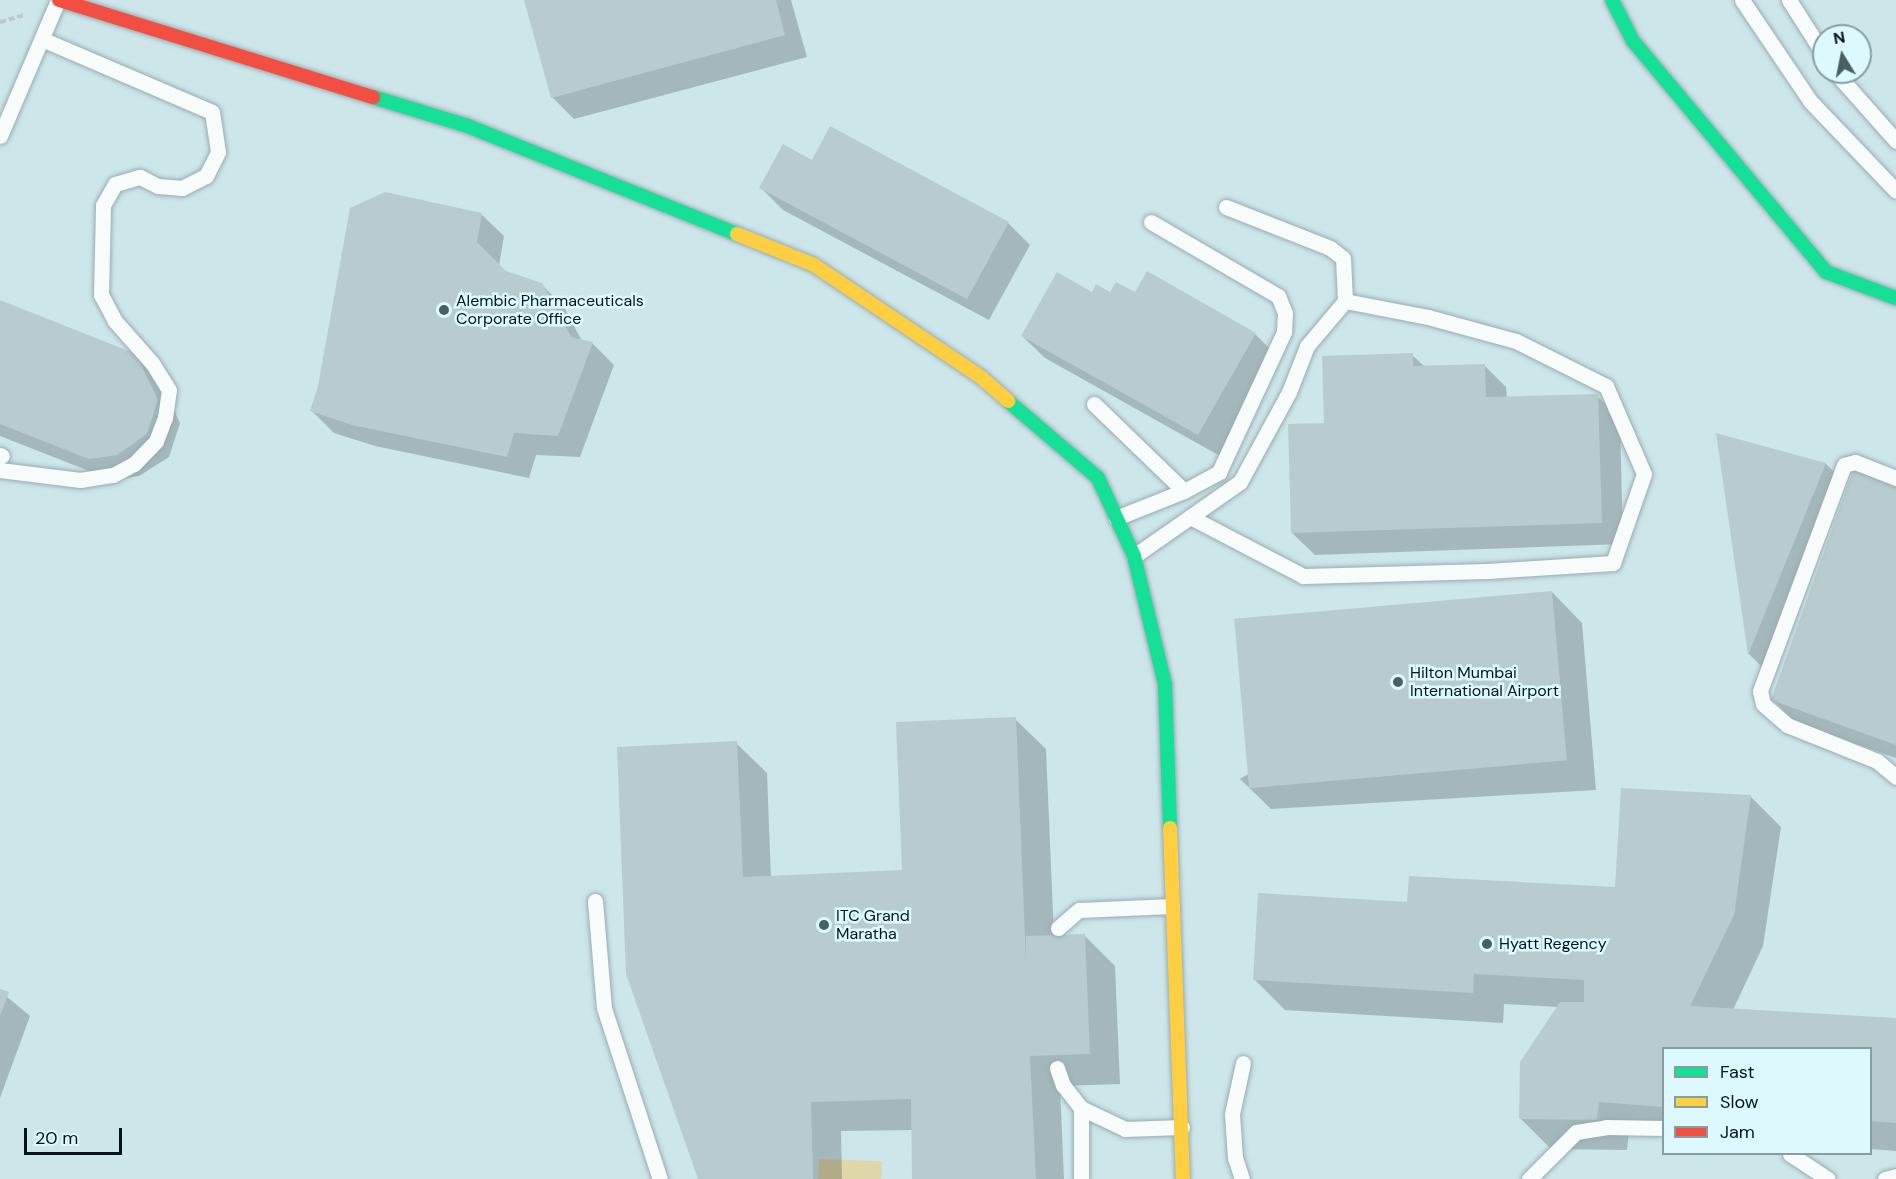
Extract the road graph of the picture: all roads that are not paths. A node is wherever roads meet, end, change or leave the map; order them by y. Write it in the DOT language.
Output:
graph roads {
  1 [pos="58,0"];
  2 [pos="1612,0"];
  3 [pos="1742,0"];
  4 [pos="1789,0"];
  5 [pos="1812,36"];
  6 [pos="42,39"];
  7 [pos="1846,84"];
  8 [pos="0,136"];
  9 [pos="1896,141"];
  10 [pos="1896,190"];
  11 [pos="1226,207"];
  12 [pos="1151,222"];
  13 [pos="1896,298"];
  14 [pos="1345,301"];
  15 [pos="1094,404"];
  16 [pos="1,461"];
  17 [pos="1896,478"];
  18 [pos="1184,491"];
  19 [pos="1190,517"];
  20 [pos="1116,518"];
  21 [pos="1134,556"];
  22 [pos="1896,777"];
  23 [pos="595,901"];
  24 [pos="1172,906"];
  25 [pos="1058,928"];
  26 [pos="1243,1063"];
  27 [pos="1057,1068"];
  28 [pos="1081,1108"];
  29 [pos="1182,1127"];
  30 [pos="1662,1128"];
  31 [pos="1792,1155"];
  32 [pos="1896,1176"];
  33 [pos="660,1179"];
  34 [pos="1081,1179"];
  35 [pos="1183,1179"];
  36 [pos="1242,1179"];
  37 [pos="1529,1179"];
  38 [pos="1828,1179"];
  39 [pos="1885,1179"];
  1 -- 6 [label="lane"];
  1 -- 20 [label="street"];
  2 -- 13 [label="street"];
  3 -- 10 [label="lane"];
  4 -- 5 [label="lane"];
  6 -- 8 [label="lane"];
  6 -- 16 [label="lane"];
  7 -- 9 [label="lane"];
  11 -- 14 [label="lane"];
  12 -- 18 [label="lane"];
  14 -- 19 [label="lane"];
  14 -- 19 [label="lane"];
  15 -- 18 [label="lane"];
  17 -- 22 [label="lane"];
  18 -- 20 [label="lane"];
  19 -- 21 [label="lane"];
  20 -- 21 [label="street"];
  21 -- 24 [label="street"];
  23 -- 33 [label="lane"];
  24 -- 25 [label="lane"];
  24 -- 29 [label="street"];
  26 -- 36 [label="lane"];
  27 -- 28 [label="lane"];
  28 -- 29 [label="lane"];
  28 -- 34 [label="lane"];
  29 -- 35 [label="street"];
  30 -- 37 [label="lane"];
  31 -- 38 [label="lane"];
  32 -- 39 [label="lane"];
}
